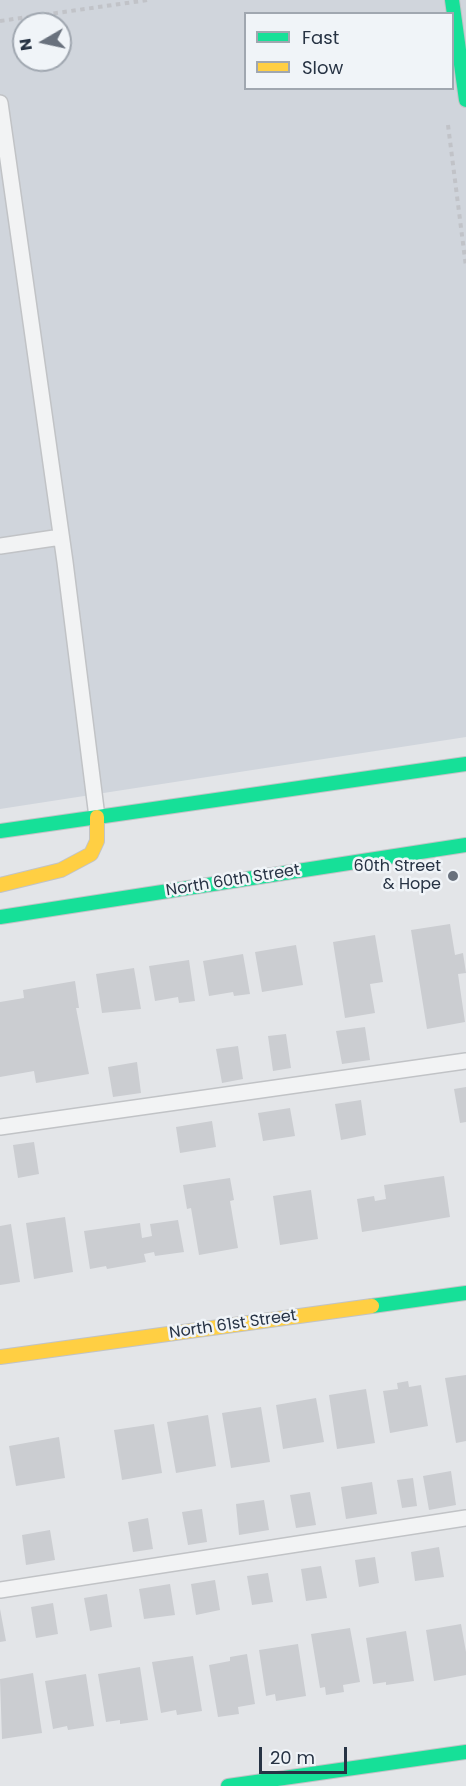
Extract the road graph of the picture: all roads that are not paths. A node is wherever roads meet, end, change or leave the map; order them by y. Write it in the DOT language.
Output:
graph roads {
  1 [pos="454,14"];
  2 [pos="466,100"];
  3 [pos="0,103"];
  4 [pos="61,537"];
  5 [pos="0,546"];
  6 [pos="466,764"];
  7 [pos="97,818"];
  8 [pos="0,831"];
  9 [pos="466,845"];
  10 [pos="0,885"];
  11 [pos="0,917"];
  12 [pos="466,1061"];
  13 [pos="0,1127"];
  14 [pos="466,1293"];
  15 [pos="0,1357"];
  16 [pos="466,1518"];
  17 [pos="0,1590"];
  18 [pos="466,1752"];
  19 [pos="228,1786"];
  1 -- 2 [label="main road"];
  3 -- 4 [label="lane"];
  4 -- 5 [label="lane"];
  4 -- 7 [label="lane"];
  6 -- 7 [label="main road"];
  7 -- 8 [label="main road"];
  7 -- 10 [label="main road"];
  9 -- 11 [label="main road, North 60th Street"];
  12 -- 13 [label="lane"];
  14 -- 15 [label="main road, North 61st Street"];
  16 -- 17 [label="lane"];
  18 -- 19 [label="main road"];
}
